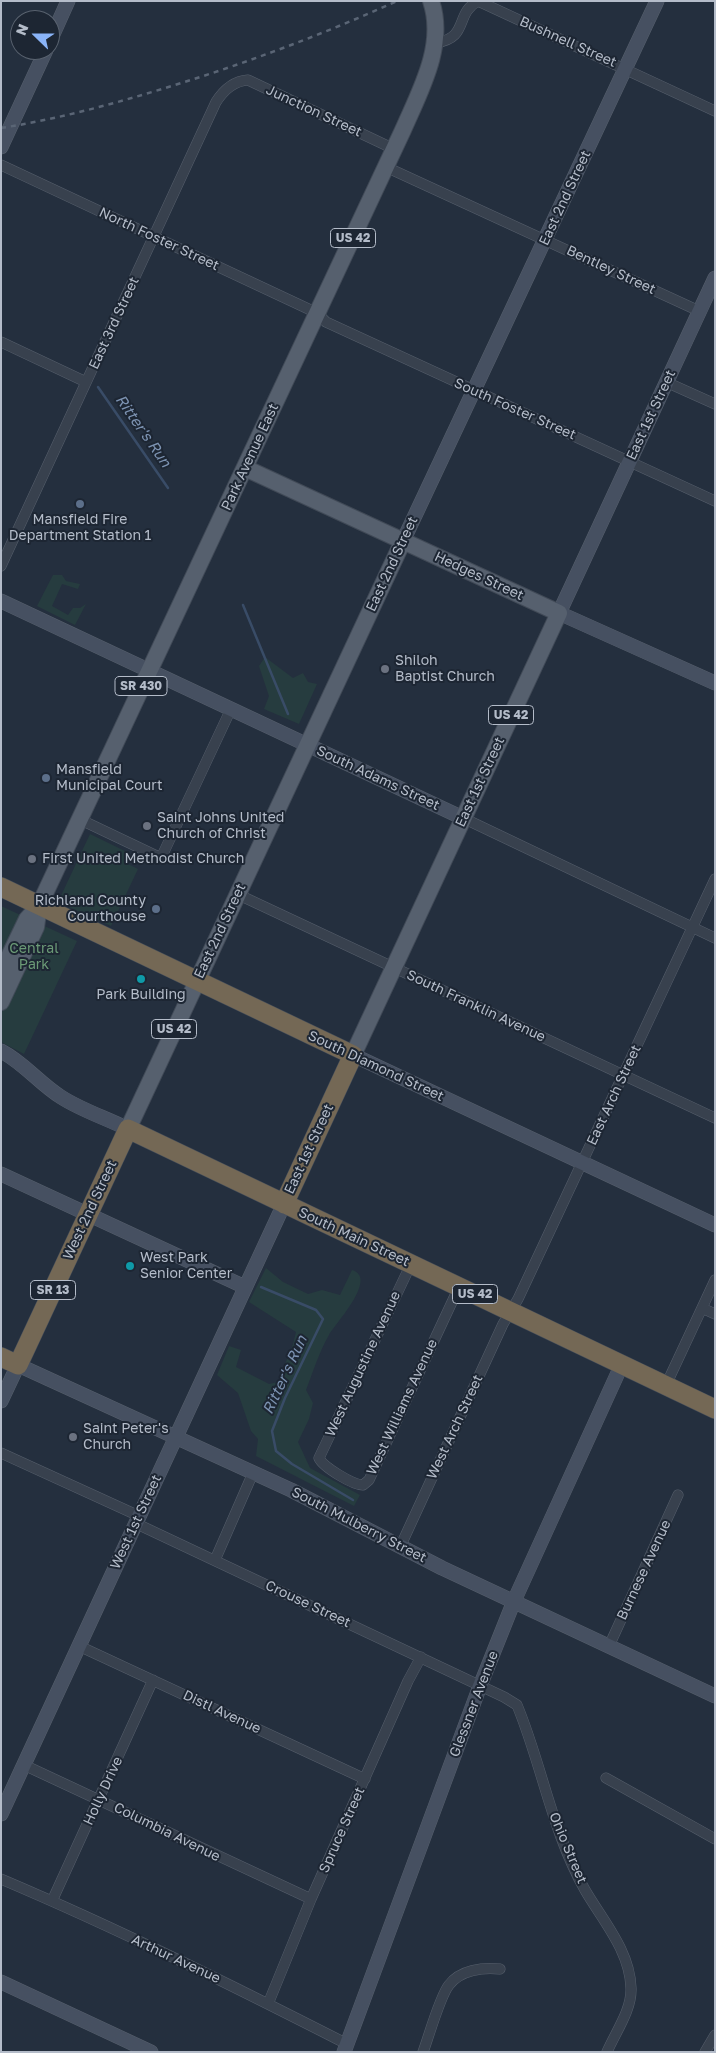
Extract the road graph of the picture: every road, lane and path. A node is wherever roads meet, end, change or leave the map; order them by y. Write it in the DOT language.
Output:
graph roads {
  1 [pos="68,1"];
  2 [pos="431,1"];
  3 [pos="657,1"];
  4 [pos="60,19"];
  5 [pos="435,42"];
  6 [pos="41,60"];
  7 [pos="626,68"];
  8 [pos="232,84"];
  9 [pos="715,111"];
  10 [pos="1,146"];
  11 [pos="394,149"];
  12 [pos="1,165"];
  13 [pos="386,167"];
  14 [pos="154,237"];
  15 [pos="545,240"];
  16 [pos="715,278"];
  17 [pos="700,311"];
  18 [pos="317,313"];
  19 [pos="1,342"];
  20 [pos="86,382"];
  21 [pos="666,382"];
  22 [pos="474,391"];
  23 [pos="715,404"];
  24 [pos="630,462"];
  25 [pos="245,468"];
  26 [pos="715,501"];
  27 [pos="402,541"];
  28 [pos="1,566"];
  29 [pos="1,602"];
  30 [pos="559,613"];
  31 [pos="149,670"];
  32 [pos="715,683"];
  33 [pos="231,709"];
  34 [pos="308,745"];
  35 [pos="463,818"];
  36 [pos="80,819"];
  37 [pos="715,878"];
  38 [pos="1,887"];
  39 [pos="238,894"];
  40 [pos="39,906"];
  41 [pos="692,927"];
  42 [pos="715,938"];
  43 [pos="394,967"];
  44 [pos="1,973"];
  45 [pos="197,980"];
  46 [pos="1,1002"];
  47 [pos="1,1051"];
  48 [pos="353,1055"];
  49 [pos="623,1076"];
  50 [pos="715,1118"];
  51 [pos="128,1129"];
  52 [pos="582,1163"];
  53 [pos="1,1174"];
  54 [pos="284,1204"];
  55 [pos="88,1215"];
  56 [pos="715,1225"];
  57 [pos="411,1264"];
  58 [pos="715,1280"];
  59 [pos="245,1287"];
  60 [pos="459,1287"];
  61 [pos="702,1308"];
  62 [pos="511,1311"];
  63 [pos="715,1314"];
  64 [pos="10,1361"];
  65 [pos="622,1364"];
  66 [pos="666,1385"];
  67 [pos="1,1401"];
  68 [pos="715,1409"];
  69 [pos="175,1438"];
  70 [pos="1,1453"];
  71 [pos="323,1464"];
  72 [pos="253,1473"];
  73 [pos="678,1495"];
  74 [pos="137,1520"];
  75 [pos="401,1545"];
  76 [pos="215,1560"];
  77 [pos="514,1601"];
  78 [pos="79,1646"];
  79 [pos="609,1646"];
  80 [pos="421,1657"];
  81 [pos="154,1680"];
  82 [pos="480,1686"];
  83 [pos="715,1696"];
  84 [pos="24,1766"];
  85 [pos="365,1778"];
  86 [pos="606,1778"];
  87 [pos="99,1799"];
  88 [pos="1,1814"];
  89 [pos="715,1839"];
  90 [pos="1,1879"];
  91 [pos="311,1899"];
  92 [pos="52,1901"];
  93 [pos="500,1969"];
  94 [pos="1,1982"];
  95 [pos="268,2004"];
  96 [pos="715,2035"];
  97 [pos="346,2048"];
  98 [pos="151,2052"];
  99 [pos="423,2052"];
  100 [pos="606,2052"];
  101 [pos="705,2052"];
  1 -- 4 [label="street"];
  2 -- 5 [label="main road, Park Avenue East / US 42"];
  3 -- 7 [label="street, East 2nd Street"];
  5 -- 7 [label="street, Bushnell Street"];
  5 -- 11 [label="main road, Park Avenue East / US 42"];
  6 -- 10 [label="street"];
  7 -- 9 [label="street, Bushnell Street"];
  7 -- 15 [label="street, East 2nd Street"];
  8 -- 11 [label="street, Junction Street"];
  8 -- 14 [label="street, East 3rd Street"];
  11 -- 13 [label="main road, Park Avenue East / US 42"];
  12 -- 14 [label="street, North Foster Street"];
  13 -- 15 [label="street, Bentley Street"];
  13 -- 18 [label="main road, Park Avenue East / US 42"];
  14 -- 18 [label="street, North Foster Street"];
  14 -- 20 [label="street, East 3rd Street"];
  15 -- 17 [label="street, Bentley Street"];
  15 -- 22 [label="street, East 2nd Street"];
  16 -- 17 [label="street, East 1st Street"];
  17 -- 21 [label="street, East 1st Street"];
  18 -- 22 [label="street, South Foster Street"];
  18 -- 25 [label="main road, Park Avenue East / US 42"];
  19 -- 20 [label="street"];
  20 -- 28 [label="street, East 3rd Street"];
  21 -- 23 [label="street"];
  21 -- 24 [label="street, East 1st Street"];
  22 -- 24 [label="street, South Foster Street"];
  22 -- 27 [label="street, East 2nd Street"];
  24 -- 26 [label="street, South Foster Street"];
  24 -- 30 [label="street, East 1st Street"];
  25 -- 27 [label="main road, Hedges Street"];
  25 -- 31 [label="main road, Park Avenue East / SR 430"];
  27 -- 30 [label="main road, Hedges Street"];
  27 -- 34 [label="main road, East 2nd Street / US 42"];
  29 -- 31 [label="street, South Adams Street"];
  30 -- 32 [label="street, Hedges Street"];
  30 -- 35 [label="main road, East 1st Street / US 42"];
  31 -- 33 [label="street, South Adams Street"];
  31 -- 36 [label="main road, Park Avenue East / SR 430"];
  33 -- 34 [label="street, South Adams Street"];
  33 -- 36 [label="street"];
  34 -- 35 [label="street, South Adams Street"];
  34 -- 39 [label="main road, East 2nd Street / US 42"];
  35 -- 41 [label="street, South Adams Street"];
  35 -- 43 [label="main road, East 1st Street / US 42"];
  36 -- 40 [label="main road, Park Avenue East / SR 430"];
  37 -- 41 [label="street, East Arch Street"];
  38 -- 40 [label="highway, South Diamond Street"];
  39 -- 43 [label="street, South Franklin Avenue"];
  39 -- 45 [label="main road, East 2nd Street / US 42"];
  40 -- 44 [label="main road, Park Avenue East / SR 430"];
  40 -- 45 [label="highway, South Diamond Street"];
  40 -- 46 [label="main road, Park Avenue East / SR 430"];
  41 -- 42 [label="street, South Adams Street"];
  41 -- 49 [label="street, East Arch Street"];
  43 -- 48 [label="main road, East 1st Street / US 42"];
  43 -- 49 [label="street, South Franklin Avenue"];
  45 -- 48 [label="highway, South Diamond Street"];
  45 -- 51 [label="main road, East 2nd Street / US 42"];
  47 -- 51 [label="street, South Main Street"];
  48 -- 52 [label="street, South Diamond Street"];
  48 -- 54 [label="highway, East 1st Street / US 42"];
  49 -- 50 [label="street, South Franklin Avenue"];
  49 -- 52 [label="street, East Arch Street"];
  51 -- 54 [label="highway, South Main Street / US 42"];
  51 -- 55 [label="highway, West 2nd Street / SR 13"];
  52 -- 56 [label="street, South Diamond Street"];
  52 -- 62 [label="street, East Arch Street"];
  53 -- 55 [label="street"];
  54 -- 57 [label="highway, South Main Street / US 42"];
  54 -- 59 [label="street, West 1st Street"];
  55 -- 59 [label="street"];
  55 -- 64 [label="highway, West 2nd Street / SR 13"];
  57 -- 60 [label="highway, South Main Street / US 42"];
  57 -- 71 [label="street, West Augustine Avenue"];
  58 -- 61 [label="street"];
  59 -- 69 [label="street, West 1st Street"];
  60 -- 62 [label="highway, South Main Street / US 42"];
  60 -- 71 [label="street, West Williams Avenue"];
  61 -- 63 [label="street"];
  61 -- 66 [label="street"];
  62 -- 65 [label="highway, South Main Street / US 42"];
  62 -- 75 [label="street, West Arch Street"];
  64 -- 67 [label="street, West 2nd Street"];
  64 -- 69 [label="street, South Mulberry Street"];
  65 -- 66 [label="highway, South Main Street / US 42"];
  65 -- 77 [label="street, Glessner Avenue"];
  66 -- 68 [label="highway, South Main Street / US 42"];
  69 -- 72 [label="street, South Mulberry Street"];
  69 -- 74 [label="street, West 1st Street"];
  70 -- 74 [label="street, Crouse Street"];
  72 -- 75 [label="street, South Mulberry Street"];
  72 -- 76 [label="street"];
  73 -- 79 [label="street, Burnese Avenue"];
  74 -- 76 [label="street, Crouse Street"];
  74 -- 78 [label="street, West 1st Street"];
  75 -- 77 [label="street, South Mulberry Street"];
  76 -- 80 [label="street, Crouse Street"];
  77 -- 79 [label="street, South Mulberry Street"];
  77 -- 82 [label="street, Glessner Avenue"];
  78 -- 81 [label="street, Distl Avenue"];
  78 -- 84 [label="street, West 1st Street"];
  79 -- 83 [label="street, South Mulberry Street"];
  80 -- 82 [label="street, Crouse Street"];
  80 -- 85 [label="street, Spruce Street"];
  81 -- 85 [label="street, Distl Avenue"];
  81 -- 87 [label="street, Holly Drive"];
  82 -- 97 [label="street, Glessner Avenue"];
  82 -- 100 [label="street, Ohio Street"];
  84 -- 87 [label="street, Columbia Avenue"];
  84 -- 88 [label="street, West 1st Street"];
  85 -- 91 [label="street, Spruce Street"];
  86 -- 89 [label="street"];
  87 -- 91 [label="street, Columbia Avenue"];
  87 -- 92 [label="street, Holly Drive"];
  90 -- 92 [label="street, Arthur Avenue"];
  91 -- 95 [label="street, Spruce Street"];
  92 -- 95 [label="street, Arthur Avenue"];
  93 -- 99 [label="street"];
  94 -- 98 [label="street"];
  95 -- 97 [label="street, Arthur Avenue"];
  96 -- 101 [label="street"];
}
